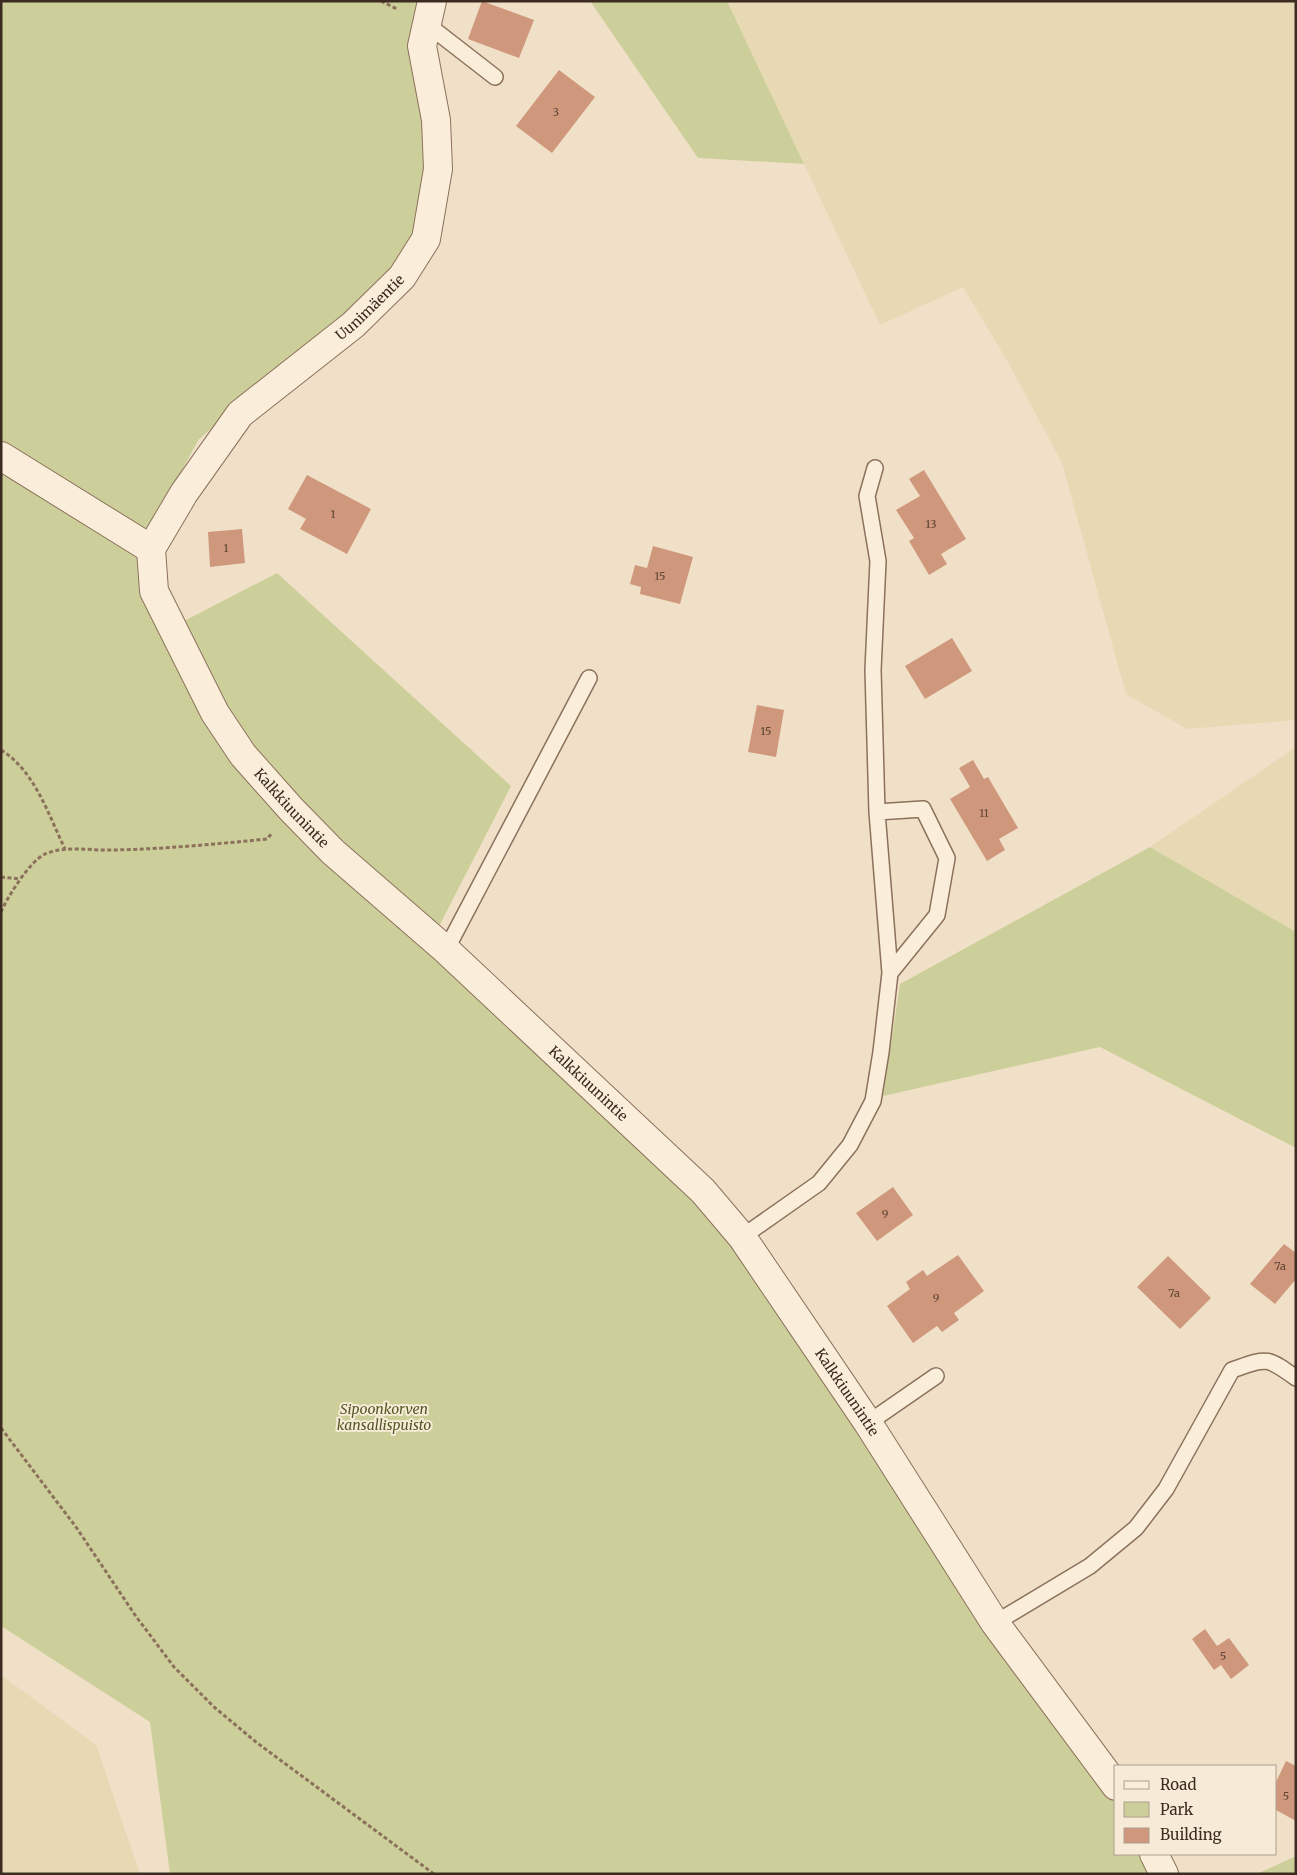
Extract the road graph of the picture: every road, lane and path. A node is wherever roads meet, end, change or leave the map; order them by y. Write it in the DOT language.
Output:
graph roads {
  1 [pos="430,13"];
  2 [pos="495,77"];
  3 [pos="1,456"];
  4 [pos="875,468"];
  5 [pos="151,549"];
  6 [pos="589,678"];
  7 [pos="1,750"];
  8 [pos="877,812"];
  9 [pos="273,832"];
  10 [pos="65,848"];
  11 [pos="1,877"];
  12 [pos="20,879"];
  13 [pos="1,912"];
  14 [pos="446,950"];
  15 [pos="890,973"];
  16 [pos="742,1237"];
  17 [pos="936,1376"];
  18 [pos="1296,1378"];
  19 [pos="868,1423"];
  20 [pos="1,1428"];
  21 [pos="995,1623"];
  22 [pos="1114,1783"];
  23 [pos="1154,1855"];
  24 [pos="434,1874"];
  25 [pos="1164,1874"];
  1 -- 2 [label="lane"];
  1 -- 5 [label="street, Uunimäentie"];
  3 -- 5 [label="street"];
  4 -- 8 [label="lane"];
  5 -- 14 [label="street, Kalkkiuunintie"];
  6 -- 14 [label="lane"];
  7 -- 10 [label="path"];
  8 -- 15 [label="lane"];
  8 -- 15 [label="lane"];
  9 -- 10 [label="path"];
  10 -- 12 [label="path"];
  11 -- 12 [label="path"];
  12 -- 13 [label="path"];
  14 -- 16 [label="street, Kalkkiuunintie"];
  15 -- 16 [label="lane"];
  16 -- 19 [label="street, Kalkkiuunintie"];
  17 -- 19 [label="lane"];
  18 -- 21 [label="lane"];
  19 -- 21 [label="street, Kalkkiuunintie"];
  20 -- 24 [label="path"];
  21 -- 22 [label="street, Kalkkiuunintie"];
  23 -- 25 [label="street"];
}
